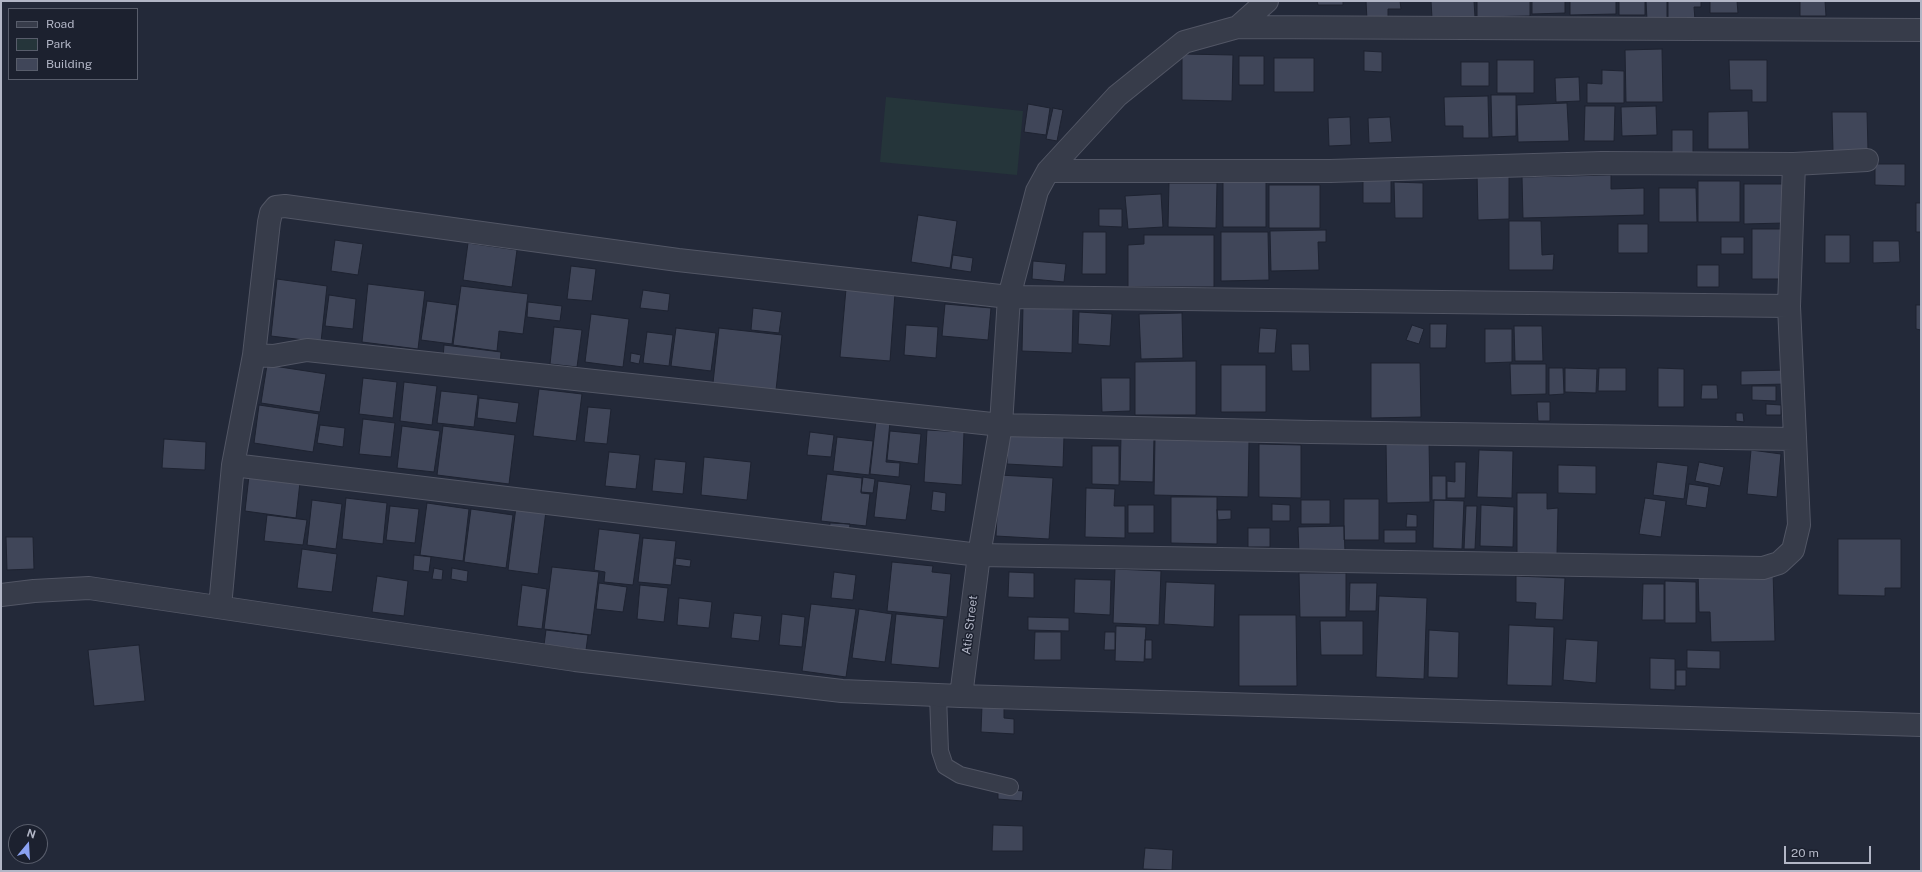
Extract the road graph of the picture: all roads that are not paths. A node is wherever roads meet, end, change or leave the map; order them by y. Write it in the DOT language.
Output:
graph roads {
  1 [pos="1268,1"];
  2 [pos="1238,27"];
  3 [pos="1921,30"];
  4 [pos="1867,160"];
  5 [pos="1794,164"];
  6 [pos="1048,171"];
  7 [pos="1008,297"];
  8 [pos="1789,306"];
  9 [pos="254,355"];
  10 [pos="1001,425"];
  11 [pos="1795,439"];
  12 [pos="233,465"];
  13 [pos="979,554"];
  14 [pos="1,595"];
  15 [pos="220,607"];
  16 [pos="938,695"];
  17 [pos="961,696"];
  18 [pos="1921,725"];
  19 [pos="1010,787"];
  1 -- 2 [label="street"];
  2 -- 3 [label="street"];
  2 -- 6 [label="street, Atis Street"];
  4 -- 5 [label="street"];
  5 -- 6 [label="street"];
  5 -- 8 [label="street"];
  6 -- 7 [label="street, Atis Street"];
  7 -- 8 [label="street"];
  7 -- 9 [label="street"];
  7 -- 10 [label="street, Atis Street"];
  8 -- 11 [label="street"];
  9 -- 10 [label="street"];
  9 -- 12 [label="street"];
  10 -- 11 [label="street"];
  10 -- 13 [label="street, Atis Street"];
  11 -- 13 [label="street"];
  12 -- 13 [label="street"];
  12 -- 15 [label="street"];
  13 -- 17 [label="street, Atis Street"];
  14 -- 15 [label="street"];
  15 -- 16 [label="street"];
  16 -- 17 [label="street"];
  16 -- 19 [label="lane"];
  17 -- 18 [label="street"];
}
